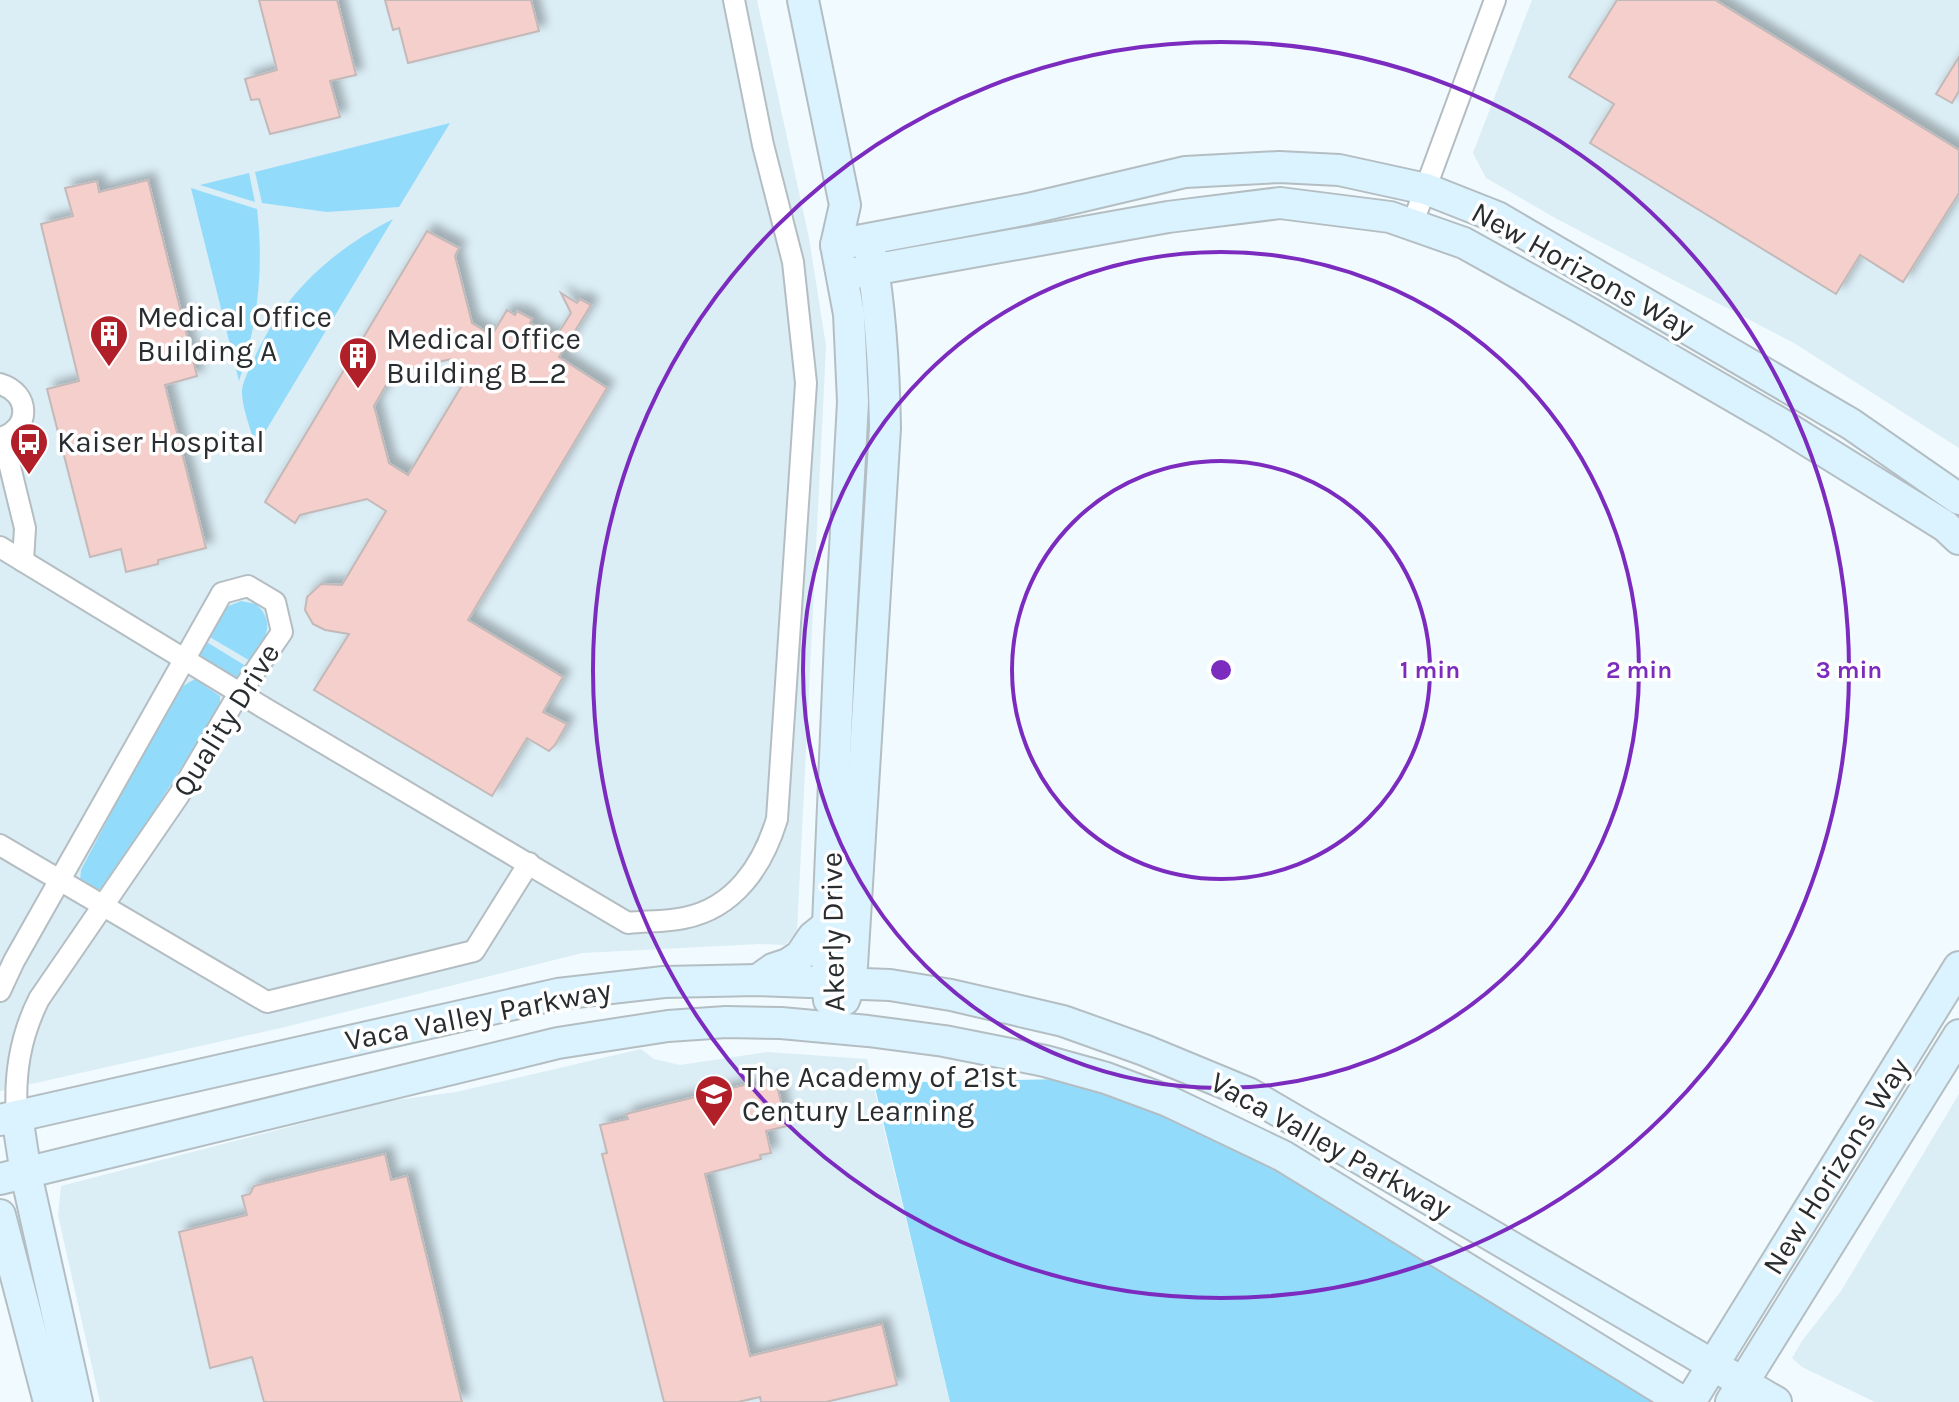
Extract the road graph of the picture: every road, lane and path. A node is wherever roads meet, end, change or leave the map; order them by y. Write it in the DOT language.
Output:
graph roads {
  1 [pos="734,0"];
  2 [pos="803,0"];
  3 [pos="1495,0"];
  4 [pos="1426,189"];
  5 [pos="845,205"];
  6 [pos="1412,225"];
  7 [pos="868,238"];
  8 [pos="836,245"];
  9 [pos="874,270"];
  10 [pos="844,275"];
  11 [pos="0,384"];
  12 [pos="2,438"];
  13 [pos="1959,499"];
  14 [pos="1959,539"];
  15 [pos="0,547"];
  16 [pos="23,561"];
  17 [pos="186,660"];
  18 [pos="241,693"];
  19 [pos="0,845"];
  20 [pos="529,863"];
  21 [pos="59,880"];
  22 [pos="102,907"];
  23 [pos="828,925"];
  24 [pos="1959,967"];
  25 [pos="758,980"];
  26 [pos="839,982"];
  27 [pos="0,991"];
  28 [pos="833,1026"];
  29 [pos="1959,1035"];
  30 [pos="9,1118"];
  31 [pos="13,1176"];
  32 [pos="0,1215"];
  33 [pos="1714,1366"];
  34 [pos="1737,1393"];
  35 [pos="49,1402"];
  36 [pos="77,1402"];
  37 [pos="1683,1402"];
  38 [pos="1690,1402"];
  39 [pos="1776,1402"];
  1 -- 20 [label="street"];
  2 -- 5 [label="street, Akerly Drive"];
  3 -- 4 [label="street"];
  4 -- 6 [label="street"];
  4 -- 7 [label="street, New Horizons Way"];
  4 -- 13 [label="street, New Horizons Way"];
  5 -- 7 [label="street, Akerly Drive"];
  5 -- 8 [label="street, Akerly Drive"];
  6 -- 9 [label="street, New Horizons Way"];
  6 -- 14 [label="street, New Horizons Way"];
  7 -- 8 [label="street, New Horizons Way"];
  7 -- 9 [label="street, Akerly Drive"];
  8 -- 10 [label="street, Akerly Drive"];
  9 -- 10 [label="street, New Horizons Way"];
  9 -- 26 [label="street, Akerly Drive"];
  10 -- 23 [label="street, Akerly Drive"];
  11 -- 12 [label="street"];
  12 -- 16 [label="street"];
  15 -- 16 [label="street"];
  16 -- 17 [label="street"];
  17 -- 18 [label="street"];
  17 -- 18 [label="street, Quality Drive"];
  17 -- 21 [label="street, Quality Drive"];
  18 -- 20 [label="street"];
  18 -- 22 [label="street, Quality Drive"];
  19 -- 21 [label="street"];
  20 -- 22 [label="street"];
  21 -- 22 [label="street"];
  21 -- 27 [label="street, Quality Drive"];
  22 -- 30 [label="street, Quality Drive"];
  23 -- 25 [label="street"];
  23 -- 26 [label="street, Akerly Drive"];
  24 -- 33 [label="street, New Horizons Way"];
  25 -- 26 [label="street, Vaca Valley Parkway"];
  25 -- 30 [label="street, Vaca Valley Parkway"];
  26 -- 28 [label="street, Akerly Drive"];
  26 -- 33 [label="street, Vaca Valley Parkway"];
  28 -- 31 [label="street, Vaca Valley Parkway"];
  28 -- 37 [label="street, Vaca Valley Parkway"];
  29 -- 34 [label="street, New Horizons Way"];
  30 -- 31 [label="street"];
  31 -- 36 [label="street"];
  32 -- 35 [label="street"];
  33 -- 34 [label="street, Vaca Valley Parkway"];
  33 -- 38 [label="street, New Horizons Way"];
  34 -- 39 [label="street, Vaca Valley Parkway"];
}
